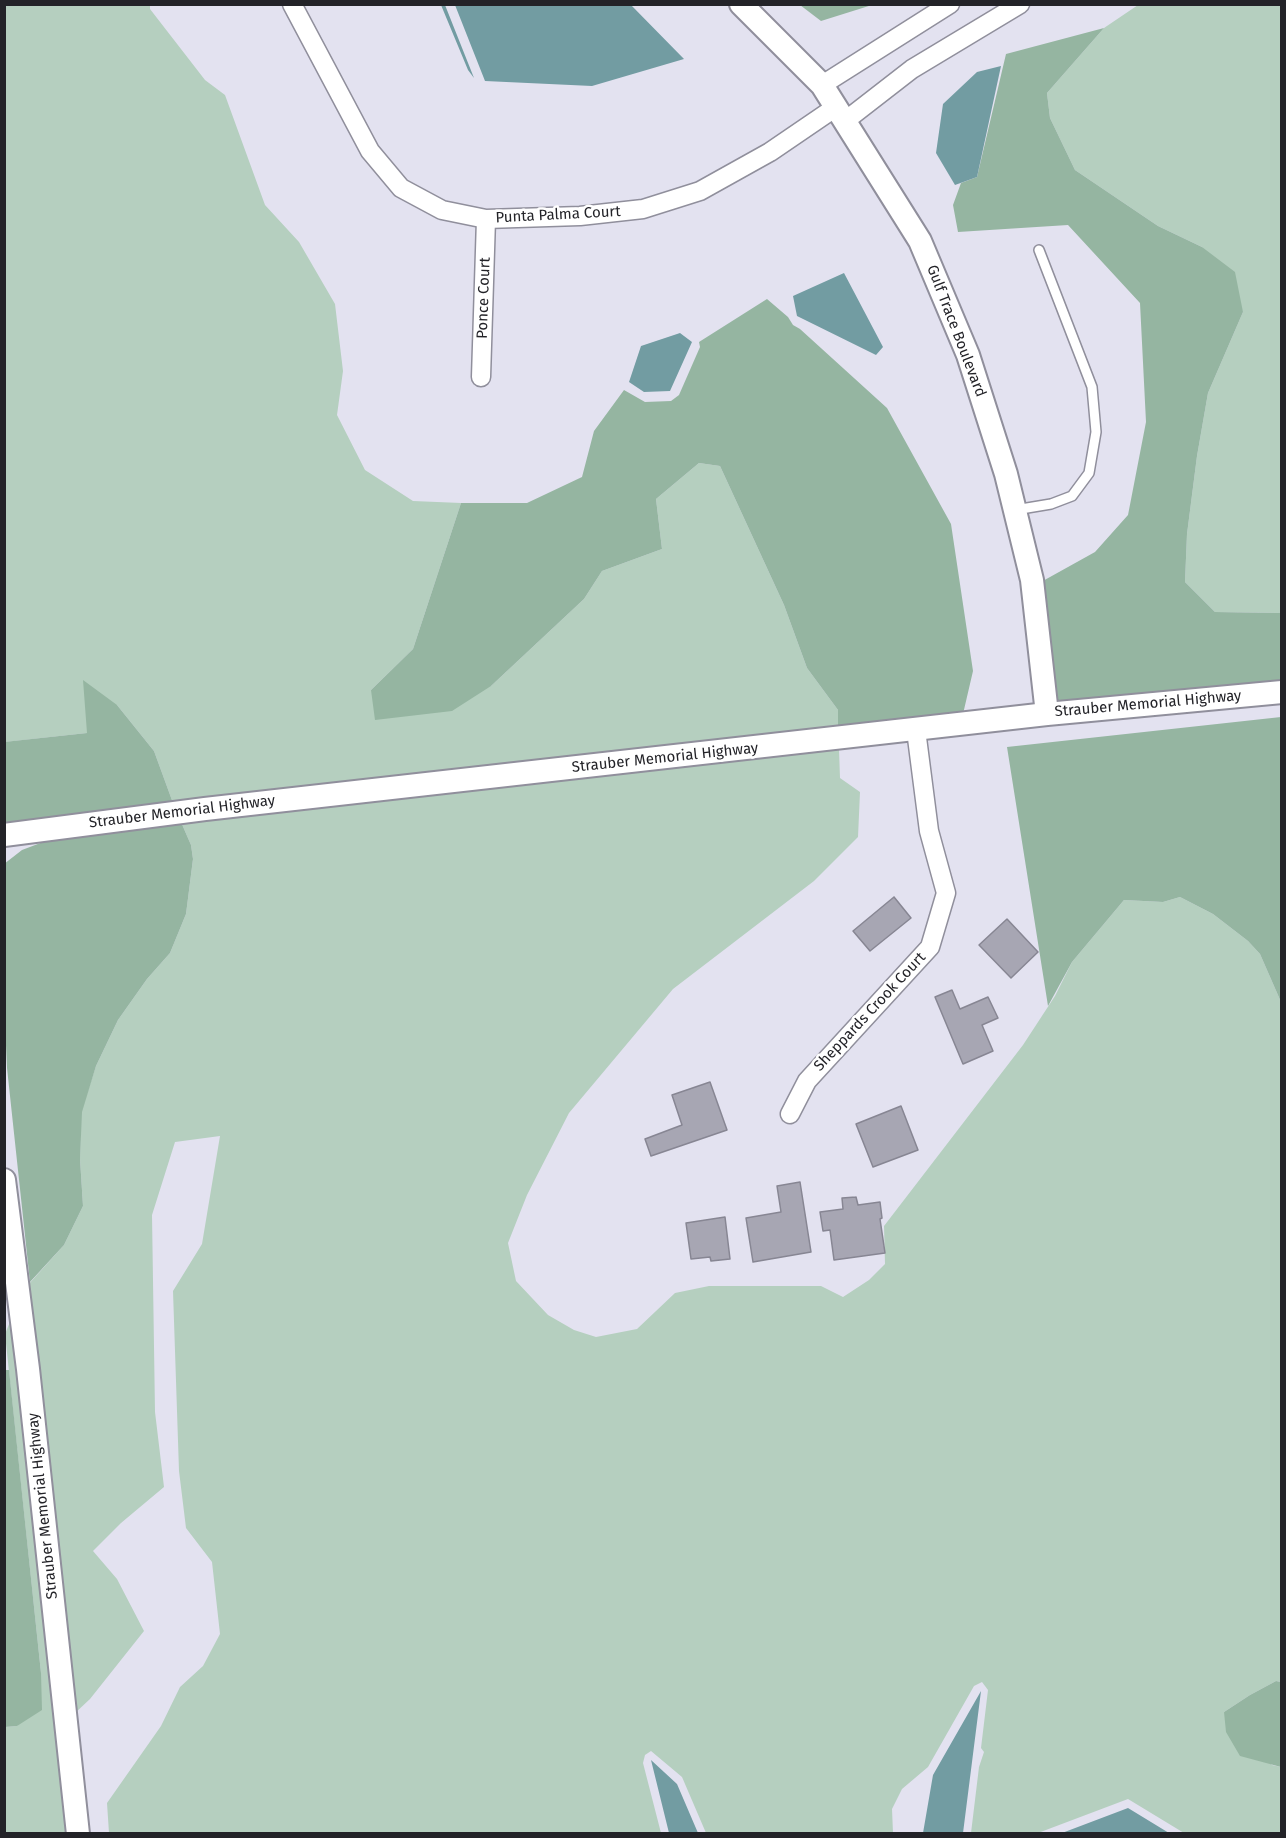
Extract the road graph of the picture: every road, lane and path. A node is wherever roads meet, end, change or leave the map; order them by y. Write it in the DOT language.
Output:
graph roads {
  1 [pos="292,4"];
  2 [pos="741,4"];
  3 [pos="950,4"];
  4 [pos="1020,4"];
  5 [pos="822,85"];
  6 [pos="840,114"];
  7 [pos="486,219"];
  8 [pos="1039,250"];
  9 [pos="481,377"];
  10 [pos="1015,510"];
  11 [pos="1281,692"];
  12 [pos="1047,714"];
  13 [pos="916,730"];
  14 [pos="48,829"];
  15 [pos="4,835"];
  16 [pos="4,851"];
  17 [pos="790,1114"];
  18 [pos="4,1180"];
  19 [pos="78,1833"];
  1 -- 7 [label="street, Punta Palma Court"];
  2 -- 5 [label="street, Gulf Trace Boulevard"];
  3 -- 5 [label="street"];
  4 -- 6 [label="street, Punta Palma Court"];
  5 -- 6 [label="street, Gulf Trace Boulevard"];
  6 -- 7 [label="street, Punta Palma Court"];
  6 -- 10 [label="street, Gulf Trace Boulevard"];
  7 -- 9 [label="street, Ponce Court"];
  8 -- 10 [label="lane"];
  10 -- 12 [label="street, Gulf Trace Boulevard"];
  11 -- 12 [label="street, Strauber Memorial Highway"];
  12 -- 13 [label="street, Strauber Memorial Highway"];
  13 -- 14 [label="street, Strauber Memorial Highway"];
  13 -- 17 [label="street, Sheppards Crook Court"];
  14 -- 15 [label="street, Strauber Memorial Highway"];
  14 -- 16 [label="street, Strauber Memorial Highway"];
  18 -- 19 [label="street, Strauber Memorial Highway"];
}
